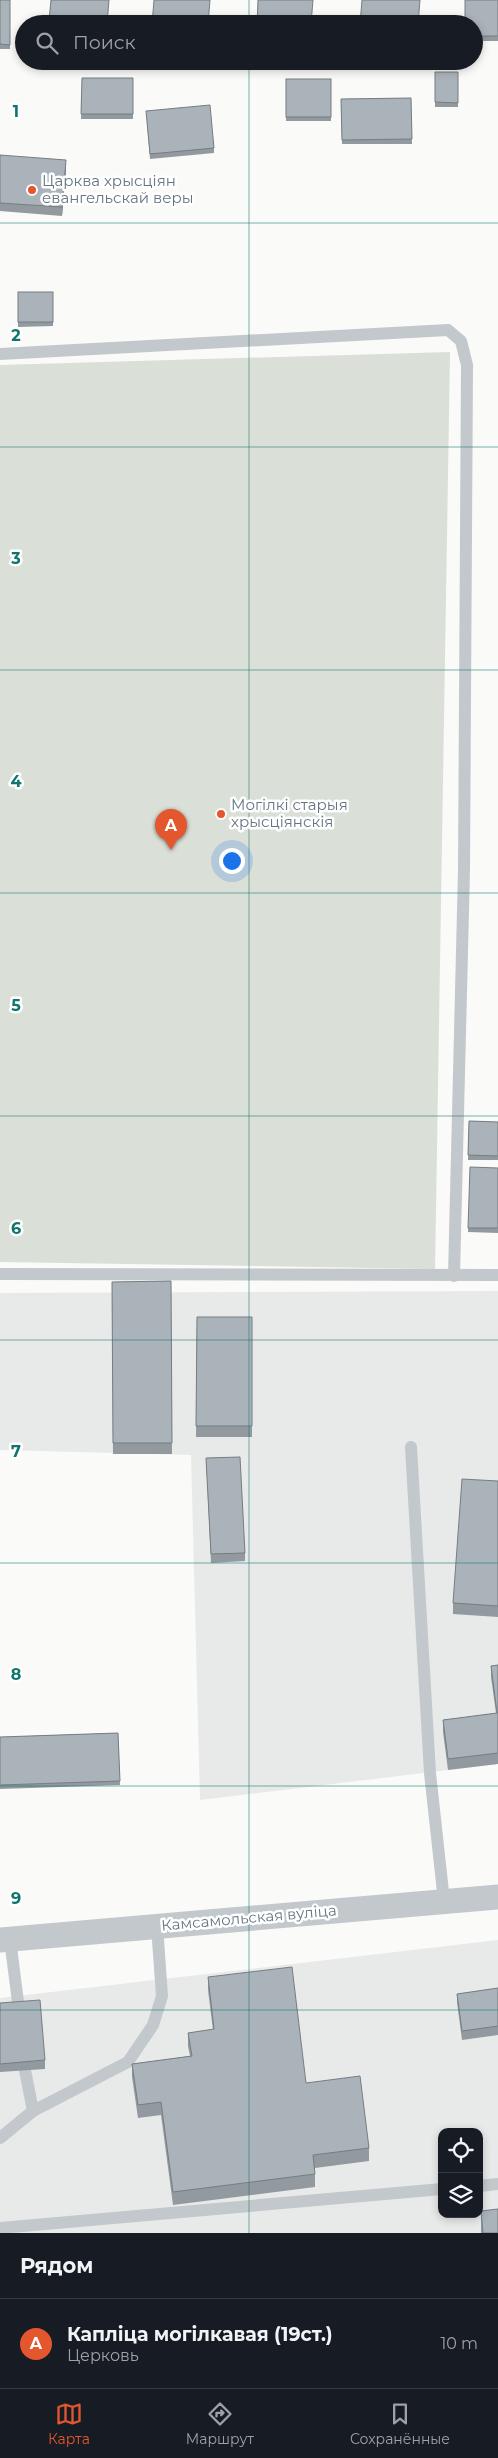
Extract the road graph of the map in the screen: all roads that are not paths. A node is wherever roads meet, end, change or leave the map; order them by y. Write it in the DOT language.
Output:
graph roads {
  1 [pos="0,354"];
  2 [pos="0,1274"];
  3 [pos="498,1275"];
  4 [pos="454,1276"];
  5 [pos="411,1446"];
  6 [pos="498,1897"];
  7 [pos="444,1902"];
  8 [pos="157,1926"];
  9 [pos="5,1940"];
  10 [pos="19,2010"];
  11 [pos="25,2070"];
  12 [pos="32,2111"];
  13 [pos="0,2138"];
  14 [pos="498,2184"];
  15 [pos="483,2186"];
  16 [pos="438,2189"];
  17 [pos="0,2228"];
  1 -- 4 [label="lane"];
  2 -- 4 [label="lane"];
  3 -- 4 [label="lane"];
  5 -- 7 [label="lane"];
  6 -- 7 [label="street, Камсамольская вуліца"];
  7 -- 8 [label="street, Камсамольская вуліца"];
  8 -- 9 [label="street, Камсамольская вуліца"];
  8 -- 12 [label="lane"];
  9 -- 10 [label="lane"];
  11 -- 12 [label="lane"];
  12 -- 13 [label="lane"];
  14 -- 15 [label="lane"];
  16 -- 17 [label="lane"];
}
